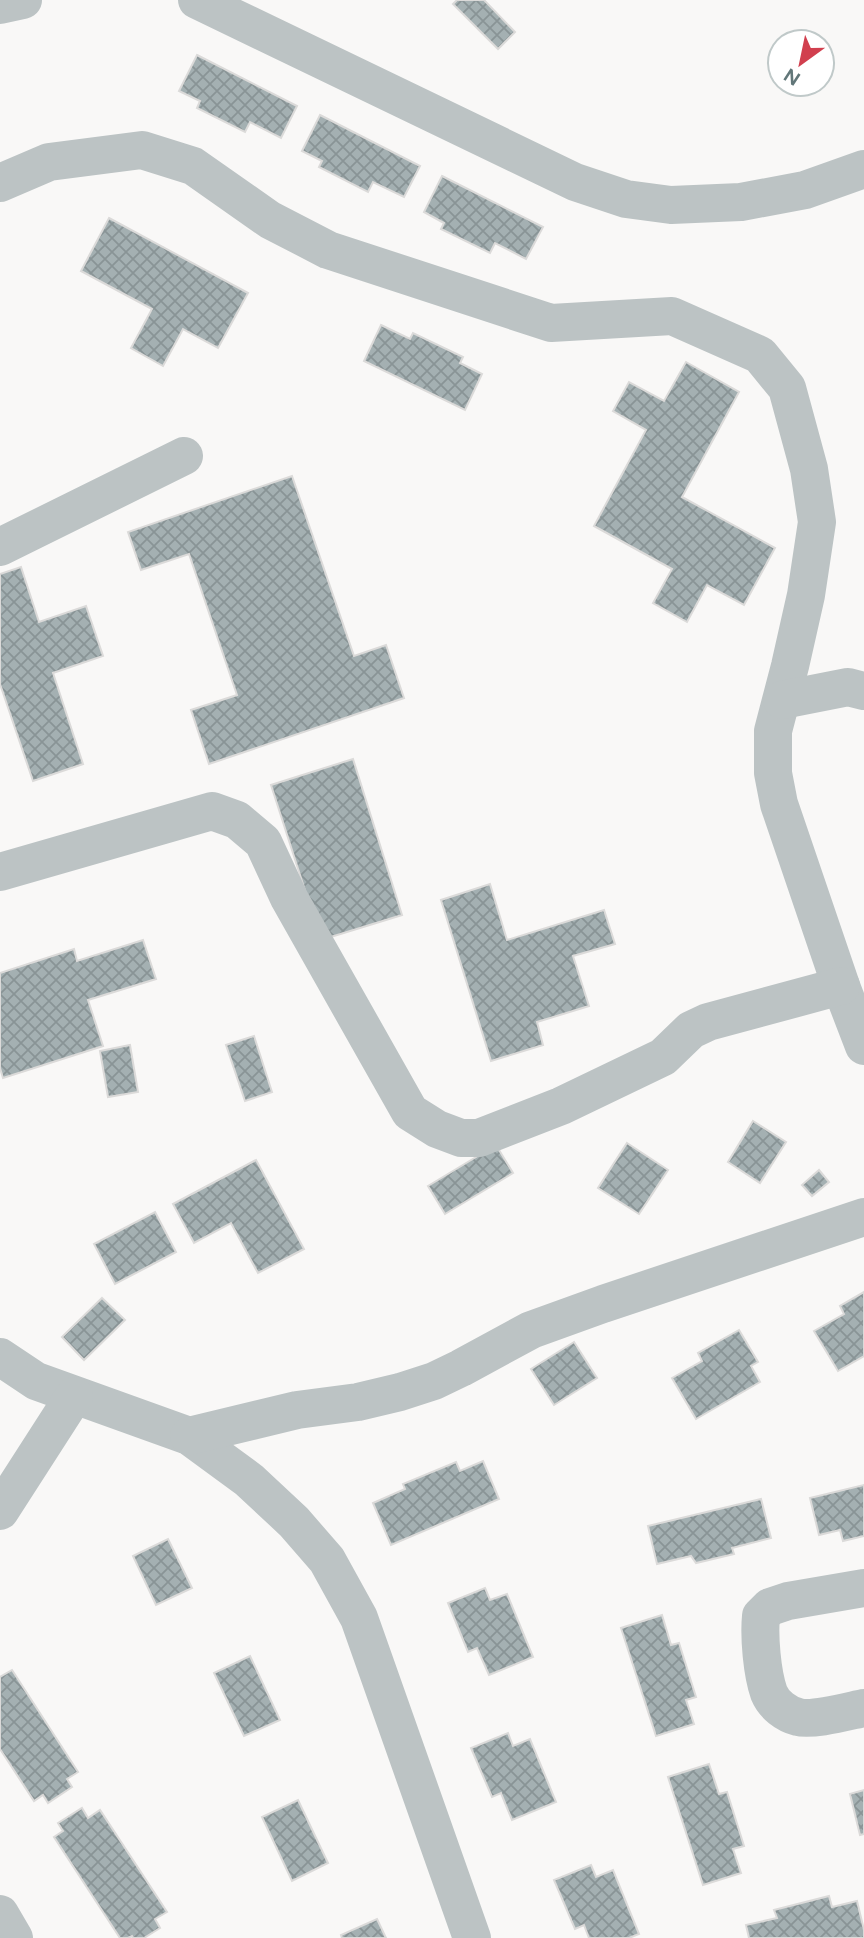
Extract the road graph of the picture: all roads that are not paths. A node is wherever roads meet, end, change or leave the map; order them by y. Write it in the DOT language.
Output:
graph roads {
  1 [pos="23,0"];
  2 [pos="197,0"];
  3 [pos="0,5"];
  4 [pos="864,169"];
  5 [pos="0,183"];
  6 [pos="184,456"];
  7 [pos="0,547"];
  8 [pos="864,691"];
  9 [pos="782,700"];
  10 [pos="0,872"];
  11 [pos="841,986"];
  12 [pos="864,1046"];
  13 [pos="864,1216"];
  14 [pos="0,1357"];
  15 [pos="74,1396"];
  16 [pos="189,1436"];
  17 [pos="0,1511"];
  18 [pos="864,1588"];
  19 [pos="864,1708"];
  20 [pos="0,1914"];
  21 [pos="14,1938"];
  22 [pos="472,1938"];
  1 -- 3 [label="street"];
  2 -- 4 [label="street"];
  5 -- 9 [label="street"];
  6 -- 7 [label="street"];
  8 -- 9 [label="street"];
  9 -- 11 [label="street"];
  10 -- 11 [label="street"];
  11 -- 12 [label="street"];
  13 -- 16 [label="street"];
  14 -- 15 [label="street"];
  15 -- 16 [label="street"];
  15 -- 17 [label="street"];
  16 -- 22 [label="street"];
  18 -- 19 [label="street"];
  20 -- 21 [label="street"];
}
